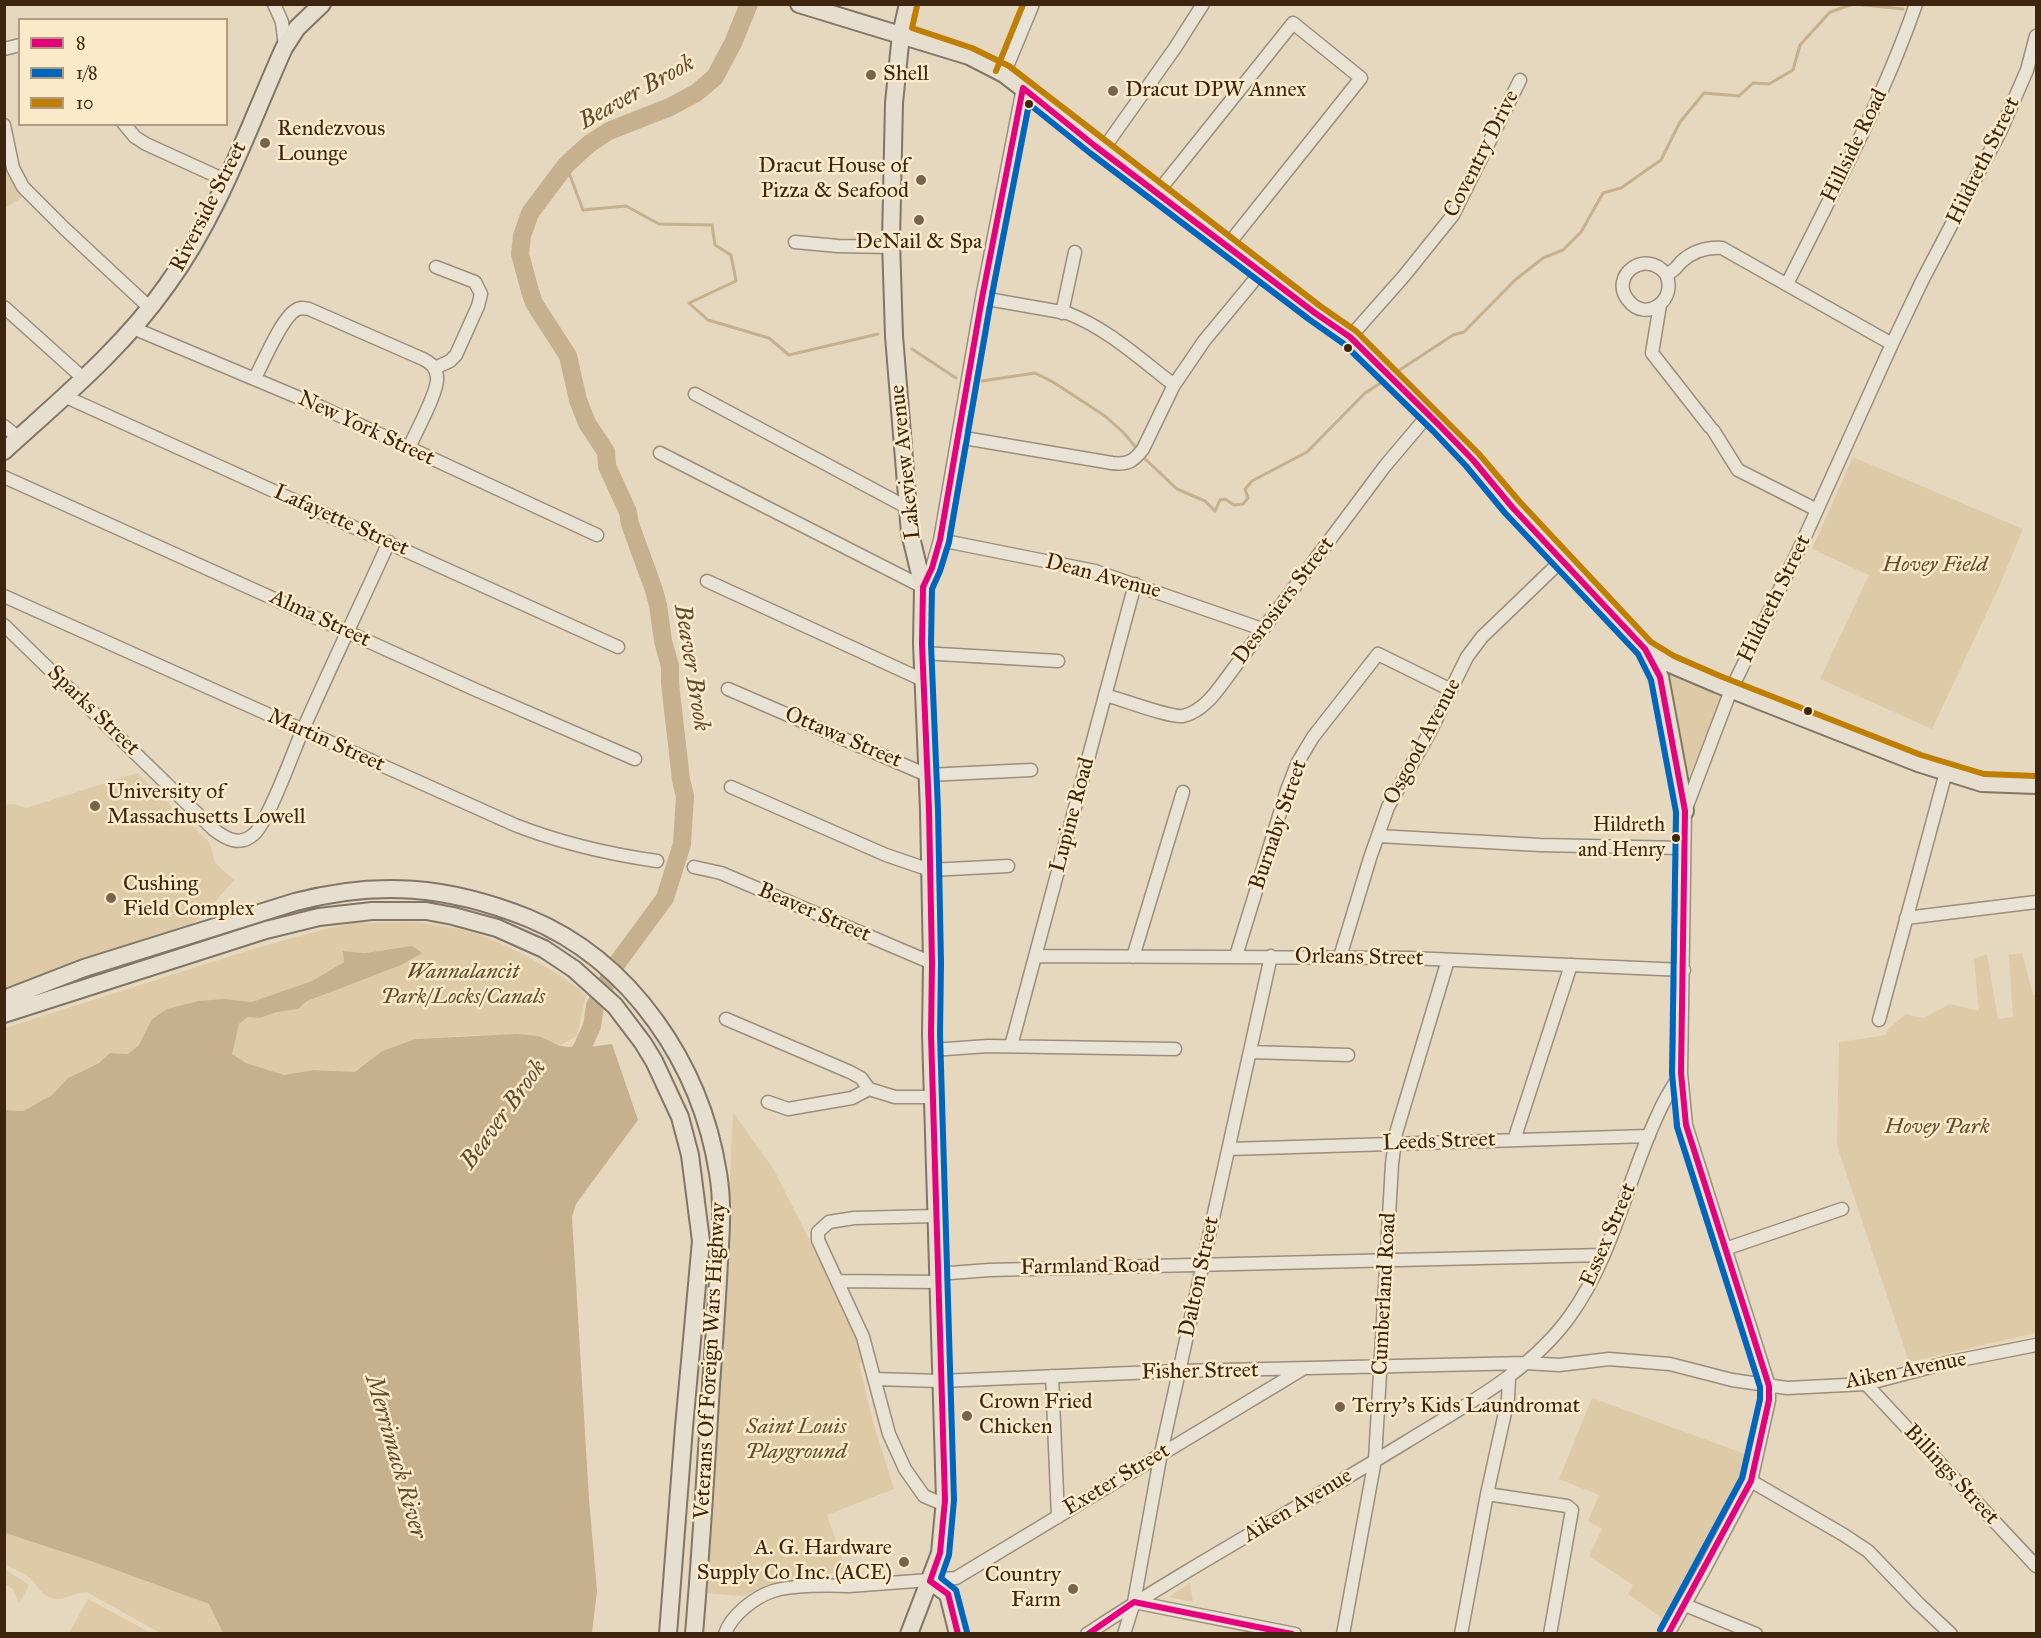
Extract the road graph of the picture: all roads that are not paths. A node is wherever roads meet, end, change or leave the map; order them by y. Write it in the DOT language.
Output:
graph roads {
  1 [pos="274,4"];
  2 [pos="322,4"];
  3 [pos="799,4"];
  4 [pos="908,4"];
  5 [pos="1033,4"];
  6 [pos="1203,4"];
  7 [pos="1916,4"];
  8 [pos="901,34"];
  9 [pos="2037,36"];
  10 [pos="285,46"];
  11 [pos="1004,74"];
  12 [pos="1520,80"];
  13 [pos="1023,88"];
  14 [pos="4,124"];
  15 [pos="126,126"];
  16 [pos="1102,151"];
  17 [pos="225,180"];
  18 [pos="1157,193"];
  19 [pos="795,242"];
  20 [pos="1227,246"];
  21 [pos="891,247"];
  22 [pos="1075,252"];
  23 [pos="436,267"];
  24 [pos="1261,272"];
  25 [pos="1666,274"];
  26 [pos="1787,285"];
  27 [pos="982,298"];
  28 [pos="1660,305"];
  29 [pos="4,307"];
  30 [pos="150,308"];
  31 [pos="1062,313"];
  32 [pos="133,327"];
  33 [pos="1350,337"];
  34 [pos="1892,344"];
  35 [pos="435,368"];
  36 [pos="83,378"];
  37 [pos="255,378"];
  38 [pos="1174,384"];
  39 [pos="695,394"];
  40 [pos="64,396"];
  41 [pos="1429,414"];
  42 [pos="4,426"];
  43 [pos="958,437"];
  44 [pos="19,438"];
  45 [pos="409,448"];
  46 [pos="4,451"];
  47 [pos="660,453"];
  48 [pos="4,477"];
  49 [pos="908,508"];
  50 [pos="1817,510"];
  51 [pos="597,536"];
  52 [pos="940,540"];
  53 [pos="389,542"];
  54 [pos="1562,560"];
  55 [pos="707,581"];
  56 [pos="1136,584"];
  57 [pos="923,587"];
  58 [pos="4,596"];
  59 [pos="4,625"];
  60 [pos="1262,629"];
  61 [pos="348,632"];
  62 [pos="618,647"];
  63 [pos="1645,649"];
  64 [pos="922,653"];
  65 [pos="1058,661"];
  66 [pos="923,680"];
  67 [pos="728,689"];
  68 [pos="1451,690"];
  69 [pos="1731,690"];
  70 [pos="1105,695"];
  71 [pos="302,731"];
  72 [pos="635,759"];
  73 [pos="1031,770"];
  74 [pos="1946,772"];
  75 [pos="927,775"];
  76 [pos="2037,785"];
  77 [pos="731,787"];
  78 [pos="1183,792"];
  79 [pos="1685,811"];
  80 [pos="1378,836"];
  81 [pos="1683,848"];
  82 [pos="657,861"];
  83 [pos="1008,866"];
  84 [pos="694,867"];
  85 [pos="930,870"];
  86 [pos="2037,902"];
  87 [pos="1906,918"];
  88 [pos="1035,956"];
  89 [pos="1236,956"];
  90 [pos="1271,956"];
  91 [pos="1133,957"];
  92 [pos="1340,957"];
  93 [pos="1448,960"];
  94 [pos="932,963"];
  95 [pos="1571,965"];
  96 [pos="1684,970"];
  97 [pos="4,999"];
  98 [pos="4,1014"];
  99 [pos="726,1019"];
  100 [pos="1879,1020"];
  101 [pos="1011,1046"];
  102 [pos="1175,1049"];
  103 [pos="932,1050"];
  104 [pos="1250,1052"];
  105 [pos="1348,1054"];
  106 [pos="1681,1072"];
  107 [pos="869,1089"];
  108 [pos="933,1097"];
  109 [pos="768,1102"];
  110 [pos="1649,1136"];
  111 [pos="1514,1140"];
  112 [pos="1395,1144"];
  113 [pos="1229,1149"];
  114 [pos="1842,1209"];
  115 [pos="936,1216"];
  116 [pos="1725,1249"];
  117 [pos="1603,1255"];
  118 [pos="1388,1260"];
  119 [pos="1203,1264"];
  120 [pos="938,1278"];
  121 [pos="838,1281"];
  122 [pos="2037,1345"];
  123 [pos="1526,1363"];
  124 [pos="1380,1368"];
  125 [pos="1301,1370"];
  126 [pos="1179,1371"];
  127 [pos="1052,1377"];
  128 [pos="1509,1378"];
  129 [pos="875,1379"];
  130 [pos="940,1381"];
  131 [pos="1866,1384"];
  132 [pos="1769,1386"];
  133 [pos="1161,1454"];
  134 [pos="1375,1460"];
  135 [pos="1751,1481"];
  136 [pos="1486,1494"];
  137 [pos="945,1505"];
  138 [pos="1058,1517"];
  139 [pos="2037,1566"];
  140 [pos="930,1581"];
  141 [pos="1134,1602"];
  142 [pos="1685,1605"];
  143 [pos="1244,1629"];
  144 [pos="668,1634"];
  145 [pos="694,1634"];
  146 [pos="725,1634"];
  147 [pos="909,1634"];
  148 [pos="958,1634"];
  149 [pos="1086,1634"];
  150 [pos="1124,1634"];
  151 [pos="1295,1634"];
  152 [pos="1343,1634"];
  153 [pos="1461,1634"];
  154 [pos="1550,1634"];
  155 [pos="1668,1634"];
  156 [pos="1756,1634"];
  157 [pos="1951,1634"];
  1 -- 10 [label="street"];
  2 -- 10 [label="main road, Riverside Street"];
  3 -- 8 [label="main road"];
  4 -- 8 [label="main road, Lakeview Avenue"];
  5 -- 11 [label="street"];
  6 -- 16 [label="street"];
  7 -- 26 [label="street, Hillside Road"];
  8 -- 11 [label="main road"];
  8 -- 21 [label="main road, Lakeview Avenue"];
  9 -- 34 [label="street, Hildreth Street"];
  10 -- 17 [label="main road, Riverside Street"];
  11 -- 13 [label="main road"];
  12 -- 33 [label="street, Coventry Drive"];
  13 -- 16 [label="main road"];
  13 -- 27 [label="street"];
  14 -- 30 [label="street"];
  15 -- 17 [label="street"];
  16 -- 18 [label="main road"];
  17 -- 30 [label="main road, Riverside Street"];
  18 -- 20 [label="main road"];
  18 -- 20 [label="street"];
  19 -- 21 [label="street"];
  20 -- 24 [label="main road"];
  21 -- 49 [label="main road, Lakeview Avenue"];
  22 -- 31 [label="street"];
  23 -- 35 [label="street"];
  24 -- 33 [label="main road"];
  24 -- 38 [label="street"];
  25 -- 26 [label="street"];
  25 -- 28 [label="street"];
  25 -- 28 [label="street"];
  26 -- 34 [label="street"];
  27 -- 31 [label="street"];
  27 -- 43 [label="street"];
  28 -- 50 [label="street"];
  29 -- 36 [label="street"];
  30 -- 32 [label="main road, Riverside Street"];
  31 -- 38 [label="street"];
  32 -- 36 [label="main road, Riverside Street"];
  32 -- 37 [label="street, New York Street"];
  33 -- 41 [label="main road"];
  34 -- 50 [label="street, Hildreth Street"];
  35 -- 37 [label="street"];
  35 -- 45 [label="street"];
  36 -- 40 [label="main road, Riverside Street"];
  37 -- 45 [label="street, New York Street"];
  38 -- 43 [label="street"];
  39 -- 49 [label="street"];
  40 -- 44 [label="main road, Riverside Street"];
  40 -- 53 [label="street, Lafayette Street"];
  41 -- 54 [label="main road"];
  41 -- 60 [label="street, Desrosiers Street"];
  42 -- 44 [label="street"];
  43 -- 52 [label="street"];
  44 -- 46 [label="main road, Riverside Street"];
  45 -- 51 [label="street, New York Street"];
  47 -- 57 [label="street"];
  48 -- 61 [label="street, Alma Street"];
  49 -- 57 [label="main road, Lakeview Avenue"];
  50 -- 69 [label="street, Hildreth Street"];
  52 -- 56 [label="street, Dean Avenue"];
  52 -- 57 [label="street"];
  53 -- 61 [label="street"];
  53 -- 62 [label="street, Lafayette Street"];
  54 -- 63 [label="main road"];
  54 -- 68 [label="street, Osgood Avenue"];
  55 -- 66 [label="street"];
  56 -- 60 [label="street, Dean Avenue"];
  56 -- 70 [label="street, Lupine Road"];
  57 -- 64 [label="main road, Lakeview Avenue"];
  58 -- 71 [label="street, Martin Street"];
  59 -- 71 [label="street, Sparks Street"];
  60 -- 70 [label="street, Desrosiers Street"];
  61 -- 71 [label="street"];
  61 -- 72 [label="street, Alma Street"];
  63 -- 69 [label="main road"];
  63 -- 79 [label="main road"];
  64 -- 65 [label="street"];
  64 -- 66 [label="main road, Lakeview Avenue"];
  66 -- 75 [label="main road, Lakeview Avenue"];
  67 -- 75 [label="street, Ottawa Street"];
  68 -- 80 [label="street, Osgood Avenue"];
  68 -- 89 [label="street, Burnaby Street"];
  69 -- 74 [label="main road"];
  69 -- 79 [label="street, Hildreth Street"];
  70 -- 88 [label="street, Lupine Road"];
  71 -- 82 [label="street, Martin Street"];
  73 -- 75 [label="street, Ottawa Street"];
  74 -- 76 [label="main road"];
  74 -- 87 [label="street"];
  75 -- 85 [label="main road, Lakeview Avenue"];
  77 -- 85 [label="street"];
  78 -- 91 [label="street"];
  79 -- 81 [label="street, Hildreth Street"];
  80 -- 81 [label="street"];
  80 -- 92 [label="street, Osgood Avenue"];
  81 -- 96 [label="street, Hildreth Street"];
  83 -- 85 [label="street"];
  84 -- 94 [label="street, Beaver Street"];
  85 -- 94 [label="main road, Lakeview Avenue"];
  86 -- 87 [label="street"];
  87 -- 100 [label="street"];
  88 -- 91 [label="street, Orleans Street"];
  88 -- 101 [label="street, Lupine Road"];
  89 -- 90 [label="street, Orleans Street"];
  89 -- 91 [label="street, Orleans Street"];
  90 -- 92 [label="street, Orleans Street"];
  90 -- 104 [label="street, Dalton Street"];
  92 -- 93 [label="street, Orleans Street"];
  93 -- 95 [label="street, Orleans Street"];
  93 -- 112 [label="street, Cumberland Road"];
  94 -- 103 [label="main road, Lakeview Avenue"];
  95 -- 96 [label="street, Orleans Street"];
  95 -- 111 [label="street"];
  96 -- 106 [label="street, Hildreth Street"];
  97 -- 145 [label="main road, Veterans Of Foreign Wars Highway"];
  98 -- 144 [label="main road, Veterans Of Foreign Wars Highway"];
  99 -- 107 [label="street"];
  101 -- 102 [label="street"];
  101 -- 103 [label="street"];
  103 -- 108 [label="main road, Lakeview Avenue"];
  104 -- 105 [label="street"];
  104 -- 113 [label="street, Dalton Street"];
  106 -- 110 [label="street, Essex Street"];
  106 -- 116 [label="street, Hildreth Street"];
  107 -- 108 [label="street"];
  107 -- 109 [label="street"];
  108 -- 115 [label="main road, Lakeview Avenue"];
  110 -- 111 [label="street, Leeds Street"];
  110 -- 117 [label="street, Essex Street"];
  111 -- 112 [label="street, Leeds Street"];
  112 -- 113 [label="street, Leeds Street"];
  112 -- 118 [label="street, Cumberland Road"];
  113 -- 119 [label="street, Dalton Street"];
  114 -- 116 [label="street"];
  115 -- 120 [label="main road, Lakeview Avenue"];
  115 -- 121 [label="street"];
  116 -- 132 [label="street, Hildreth Street"];
  117 -- 118 [label="street, Farmland Road"];
  117 -- 123 [label="street, Essex Street"];
  118 -- 119 [label="street, Farmland Road"];
  118 -- 124 [label="street, Cumberland Road"];
  119 -- 120 [label="street, Farmland Road"];
  119 -- 126 [label="street, Dalton Street"];
  120 -- 121 [label="street, Farmland Road"];
  120 -- 130 [label="main road, Lakeview Avenue"];
  121 -- 129 [label="street"];
  122 -- 131 [label="street, Aiken Avenue"];
  123 -- 124 [label="street, Fisher Street"];
  123 -- 128 [label="street, Essex Street"];
  123 -- 132 [label="street, Aiken Avenue"];
  124 -- 125 [label="street, Fisher Street"];
  124 -- 134 [label="street, Cumberland Road"];
  125 -- 126 [label="street, Fisher Street"];
  125 -- 133 [label="street, Exeter Street"];
  126 -- 127 [label="street, Fisher Street"];
  126 -- 133 [label="street, Dalton Street"];
  127 -- 130 [label="street, Fisher Street"];
  127 -- 138 [label="street"];
  128 -- 134 [label="street, Aiken Avenue"];
  128 -- 136 [label="street"];
  129 -- 130 [label="street, Fisher Street"];
  129 -- 137 [label="street"];
  130 -- 137 [label="main road, Lakeview Avenue"];
  131 -- 132 [label="street, Aiken Avenue"];
  131 -- 139 [label="street, Billings Street"];
  132 -- 135 [label="street, Hildreth Street"];
  133 -- 138 [label="street, Exeter Street"];
  133 -- 141 [label="street, Dalton Street"];
  134 -- 141 [label="street, Aiken Avenue"];
  134 -- 152 [label="street, Cumberland Road"];
  135 -- 142 [label="street, Hildreth Street"];
  135 -- 157 [label="street"];
  136 -- 153 [label="street"];
  136 -- 154 [label="street"];
  137 -- 140 [label="main road, Lakeview Avenue"];
  138 -- 140 [label="street, Exeter Street"];
  140 -- 146 [label="street, Exeter Street"];
  140 -- 147 [label="main road, Lakeview Avenue"];
  140 -- 148 [label="main road"];
  141 -- 143 [label="street"];
  141 -- 149 [label="street, Aiken Avenue"];
  141 -- 150 [label="street, Dalton Street"];
  142 -- 155 [label="street, Hildreth Street"];
  142 -- 156 [label="street"];
  143 -- 151 [label="street"];
}
